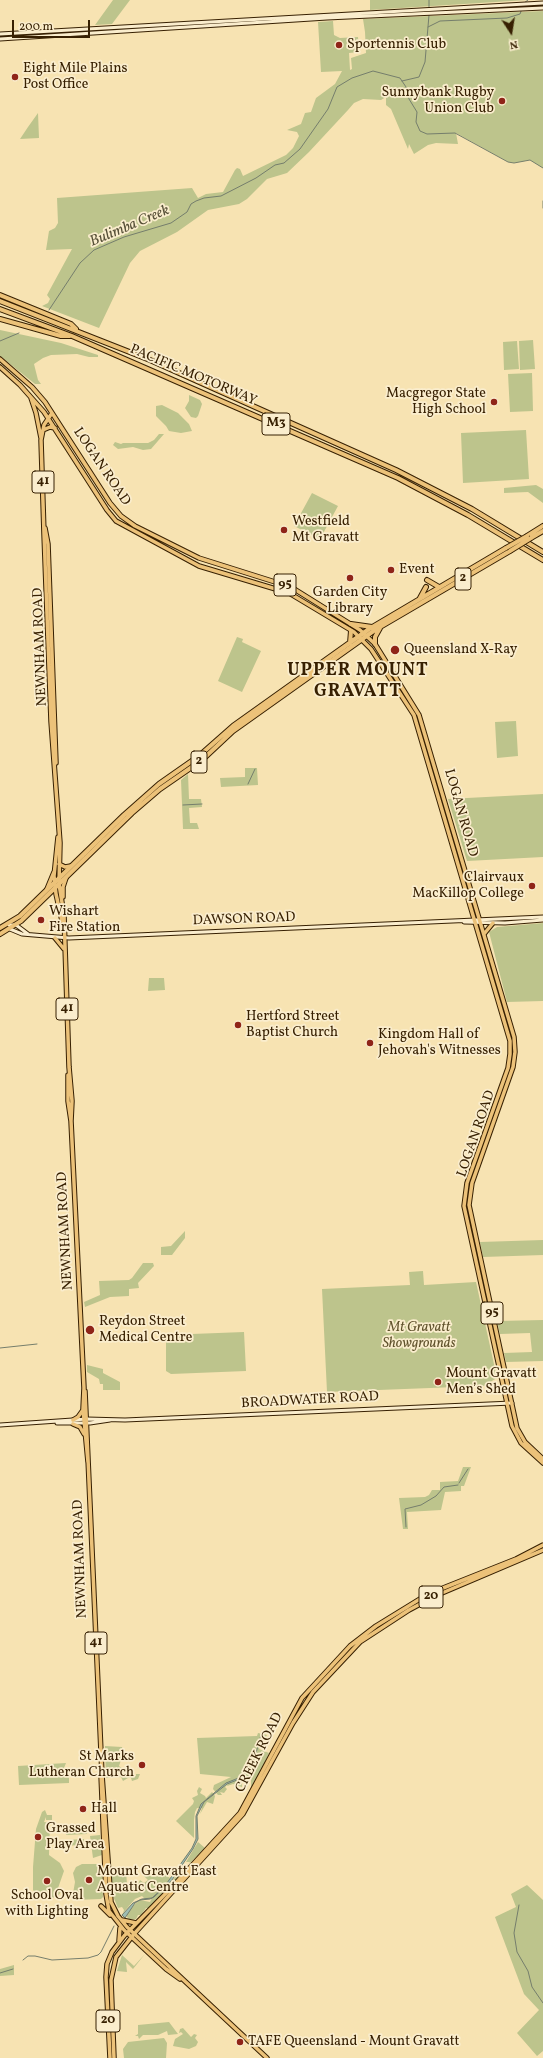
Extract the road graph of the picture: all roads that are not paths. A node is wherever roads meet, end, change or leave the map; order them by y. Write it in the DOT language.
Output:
graph roads {
  1 [pos="543,3"];
  2 [pos="543,8"];
  3 [pos="0,34"];
  4 [pos="0,39"];
  5 [pos="0,295"];
  6 [pos="0,301"];
  7 [pos="0,309"];
  8 [pos="0,319"];
  9 [pos="77,330"];
  10 [pos="72,336"];
  11 [pos="0,360"];
  12 [pos="0,367"];
  13 [pos="30,396"];
  14 [pos="52,413"];
  15 [pos="48,418"];
  16 [pos="58,421"];
  17 [pos="53,425"];
  18 [pos="43,430"];
  19 [pos="41,440"];
  20 [pos="110,503"];
  21 [pos="113,507"];
  22 [pos="106,508"];
  23 [pos="543,526"];
  24 [pos="543,531"];
  25 [pos="529,537"];
  26 [pos="543,552"];
  27 [pos="543,560"];
  28 [pos="427,580"];
  29 [pos="426,587"];
  30 [pos="439,587"];
  31 [pos="420,598"];
  32 [pos="351,624"];
  33 [pos="372,627"];
  34 [pos="380,627"];
  35 [pos="351,630"];
  36 [pos="365,634"];
  37 [pos="361,638"];
  38 [pos="350,643"];
  39 [pos="375,644"];
  40 [pos="59,832"];
  41 [pos="59,864"];
  42 [pos="71,866"];
  43 [pos="54,871"];
  44 [pos="67,876"];
  45 [pos="59,878"];
  46 [pos="57,883"];
  47 [pos="55,888"];
  48 [pos="47,890"];
  49 [pos="46,897"];
  50 [pos="56,898"];
  51 [pos="62,903"];
  52 [pos="543,917"];
  53 [pos="543,920"];
  54 [pos="475,921"];
  55 [pos="480,921"];
  56 [pos="63,923"];
  57 [pos="493,923"];
  58 [pos="16,925"];
  59 [pos="9,927"];
  60 [pos="0,928"];
  61 [pos="0,934"];
  62 [pos="28,934"];
  63 [pos="484,934"];
  64 [pos="55,938"];
  65 [pos="64,938"];
  66 [pos="64,950"];
  67 [pos="84,1388"];
  68 [pos="507,1403"];
  69 [pos="512,1403"];
  70 [pos="83,1409"];
  71 [pos="86,1421"];
  72 [pos="73,1422"];
  73 [pos="0,1425"];
  74 [pos="85,1436"];
  75 [pos="543,1459"];
  76 [pos="88,1462"];
  77 [pos="543,1463"];
  78 [pos="543,1545"];
  79 [pos="543,1550"];
  80 [pos="102,1775"];
  81 [pos="101,1906"];
  82 [pos="112,1917"];
  83 [pos="121,1920"];
  84 [pos="136,1923"];
  85 [pos="120,1927"];
  86 [pos="140,1928"];
  87 [pos="128,1931"];
  88 [pos="133,1936"];
  89 [pos="139,1941"];
  90 [pos="118,1942"];
  91 [pos="126,1943"];
  92 [pos="110,2058"];
  93 [pos="114,2058"];
  94 [pos="267,2058"];
  1 -- 3 [label="main road"];
  2 -- 4 [label="main road"];
  5 -- 9 [label="highway"];
  6 -- 9 [label="highway, PACIFIC MOTORWAY / M3"];
  7 -- 10 [label="highway, PACIFIC MOTORWAY / M3"];
  8 -- 10 [label="highway"];
  9 -- 26 [label="highway, PACIFIC MOTORWAY / M3"];
  10 -- 27 [label="highway, PACIFIC MOTORWAY / M3"];
  11 -- 14 [label="main road, LOGAN ROAD / 95"];
  12 -- 13 [label="main road, LOGAN ROAD / 95"];
  13 -- 15 [label="main road, LOGAN ROAD / 95"];
  13 -- 19 [label="main road, NEWNHAM ROAD / 41"];
  14 -- 15 [label="main road, NEWNHAM ROAD / 41"];
  14 -- 16 [label="main road, LOGAN ROAD / 95"];
  15 -- 17 [label="main road, LOGAN ROAD / 95"];
  15 -- 18 [label="main road, NEWNHAM ROAD / 41"];
  16 -- 17 [label="main road"];
  16 -- 20 [label="main road, LOGAN ROAD / 95"];
  17 -- 18 [label="main road"];
  17 -- 22 [label="main road, LOGAN ROAD / 95"];
  18 -- 19 [label="main road, NEWNHAM ROAD / 41"];
  19 -- 40 [label="main road, NEWNHAM ROAD / 41"];
  20 -- 21 [label="main road, LOGAN ROAD / 95"];
  20 -- 22 [label="main road"];
  21 -- 22 [label="main road"];
  21 -- 32 [label="main road, LOGAN ROAD / 95"];
  22 -- 35 [label="main road, LOGAN ROAD / 95"];
  23 -- 25 [label="highway, 2"];
  24 -- 25 [label="highway, 2"];
  25 -- 30 [label="highway, 2, bridge"];
  25 -- 34 [label="highway, 2, bridge"];
  28 -- 30 [label="highway"];
  29 -- 31 [label="highway"];
  30 -- 31 [label="highway, 2"];
  31 -- 33 [label="highway, 2"];
  32 -- 33 [label="highway"];
  32 -- 36 [label="main road, LOGAN ROAD / 95"];
  33 -- 36 [label="highway, 2"];
  34 -- 36 [label="highway, 2"];
  34 -- 39 [label="highway"];
  35 -- 37 [label="main road, LOGAN ROAD / 95"];
  35 -- 38 [label="highway"];
  36 -- 37 [label="highway, 2"];
  36 -- 39 [label="main road, LOGAN ROAD / 95"];
  37 -- 38 [label="highway, 2"];
  37 -- 44 [label="highway, 2"];
  37 -- 54 [label="main road, LOGAN ROAD / 95"];
  38 -- 42 [label="highway, 2"];
  39 -- 55 [label="main road, LOGAN ROAD / 95"];
  40 -- 41 [label="main road, NEWNHAM ROAD / 41"];
  40 -- 43 [label="main road, NEWNHAM ROAD / 41"];
  41 -- 42 [label="main road"];
  41 -- 45 [label="main road, NEWNHAM ROAD / 41"];
  42 -- 45 [label="highway, 2"];
  43 -- 46 [label="main road, NEWNHAM ROAD / 41"];
  43 -- 48 [label="main road"];
  44 -- 46 [label="highway, 2"];
  44 -- 51 [label="main road"];
  45 -- 46 [label="highway, 2"];
  46 -- 47 [label="highway, 2"];
  46 -- 48 [label="highway, 2"];
  46 -- 51 [label="main road, NEWNHAM ROAD / 41"];
  47 -- 49 [label="highway, 2"];
  47 -- 50 [label="main road, NEWNHAM ROAD / 41"];
  48 -- 59 [label="highway, 2"];
  49 -- 50 [label="main road"];
  49 -- 58 [label="highway, 2"];
  50 -- 56 [label="main road, NEWNHAM ROAD / 41"];
  51 -- 56 [label="main road, NEWNHAM ROAD / 41"];
  52 -- 55 [label="main road"];
  53 -- 57 [label="main road"];
  54 -- 55 [label="main road, DAWSON ROAD"];
  54 -- 65 [label="main road, DAWSON ROAD"];
  54 -- 68 [label="main road, LOGAN ROAD / 95"];
  55 -- 57 [label="main road"];
  55 -- 63 [label="main road, LOGAN ROAD / 95"];
  56 -- 65 [label="main road, NEWNHAM ROAD / 41"];
  57 -- 63 [label="main road"];
  58 -- 59 [label="highway, 2"];
  58 -- 62 [label="main road, DAWSON ROAD"];
  59 -- 60 [label="highway, 2"];
  59 -- 61 [label="highway, 2"];
  59 -- 62 [label="main road, DAWSON ROAD"];
  62 -- 64 [label="main road, DAWSON ROAD"];
  63 -- 69 [label="main road, LOGAN ROAD / 95"];
  64 -- 65 [label="main road, DAWSON ROAD"];
  64 -- 66 [label="main road"];
  65 -- 66 [label="main road, NEWNHAM ROAD / 41"];
  66 -- 67 [label="main road, NEWNHAM ROAD / 41"];
  67 -- 70 [label="main road, NEWNHAM ROAD / 41"];
  67 -- 71 [label="main road, NEWNHAM ROAD / 41"];
  68 -- 69 [label="main road, BROADWATER ROAD"];
  68 -- 71 [label="main road, BROADWATER ROAD"];
  68 -- 77 [label="main road, LOGAN ROAD / 95"];
  69 -- 75 [label="main road, LOGAN ROAD / 95"];
  70 -- 71 [label="main road, NEWNHAM ROAD / 41"];
  70 -- 72 [label="main road"];
  71 -- 72 [label="main road, BROADWATER ROAD"];
  71 -- 74 [label="main road, NEWNHAM ROAD / 41"];
  71 -- 76 [label="main road, NEWNHAM ROAD / 41"];
  72 -- 73 [label="main road, BROADWATER ROAD"];
  72 -- 74 [label="main road"];
  74 -- 76 [label="main road, NEWNHAM ROAD / 41"];
  76 -- 80 [label="main road, NEWNHAM ROAD / 41"];
  78 -- 84 [label="main road, CREEK ROAD / 20"];
  79 -- 86 [label="main road, CREEK ROAD / 20"];
  80 -- 82 [label="main road, NEWNHAM ROAD / 41"];
  80 -- 83 [label="main road, NEWNHAM ROAD / 41"];
  81 -- 82 [label="main road"];
  82 -- 85 [label="main road, NEWNHAM ROAD / 41"];
  83 -- 84 [label="main road"];
  83 -- 87 [label="main road, NEWNHAM ROAD / 41"];
  84 -- 87 [label="main road, CREEK ROAD / 20"];
  85 -- 87 [label="main road, NEWNHAM ROAD / 41"];
  85 -- 90 [label="main road"];
  86 -- 88 [label="main road, CREEK ROAD / 20"];
  86 -- 89 [label="main road"];
  87 -- 88 [label="main road, 41"];
  87 -- 90 [label="main road, CREEK ROAD / 20"];
  88 -- 89 [label="main road, 41"];
  88 -- 91 [label="main road, CREEK ROAD / 20"];
  89 -- 91 [label="main road"];
  89 -- 94 [label="main road, 41"];
  90 -- 92 [label="main road, CREEK ROAD / 20"];
  91 -- 93 [label="main road, CREEK ROAD / 20"];
}
